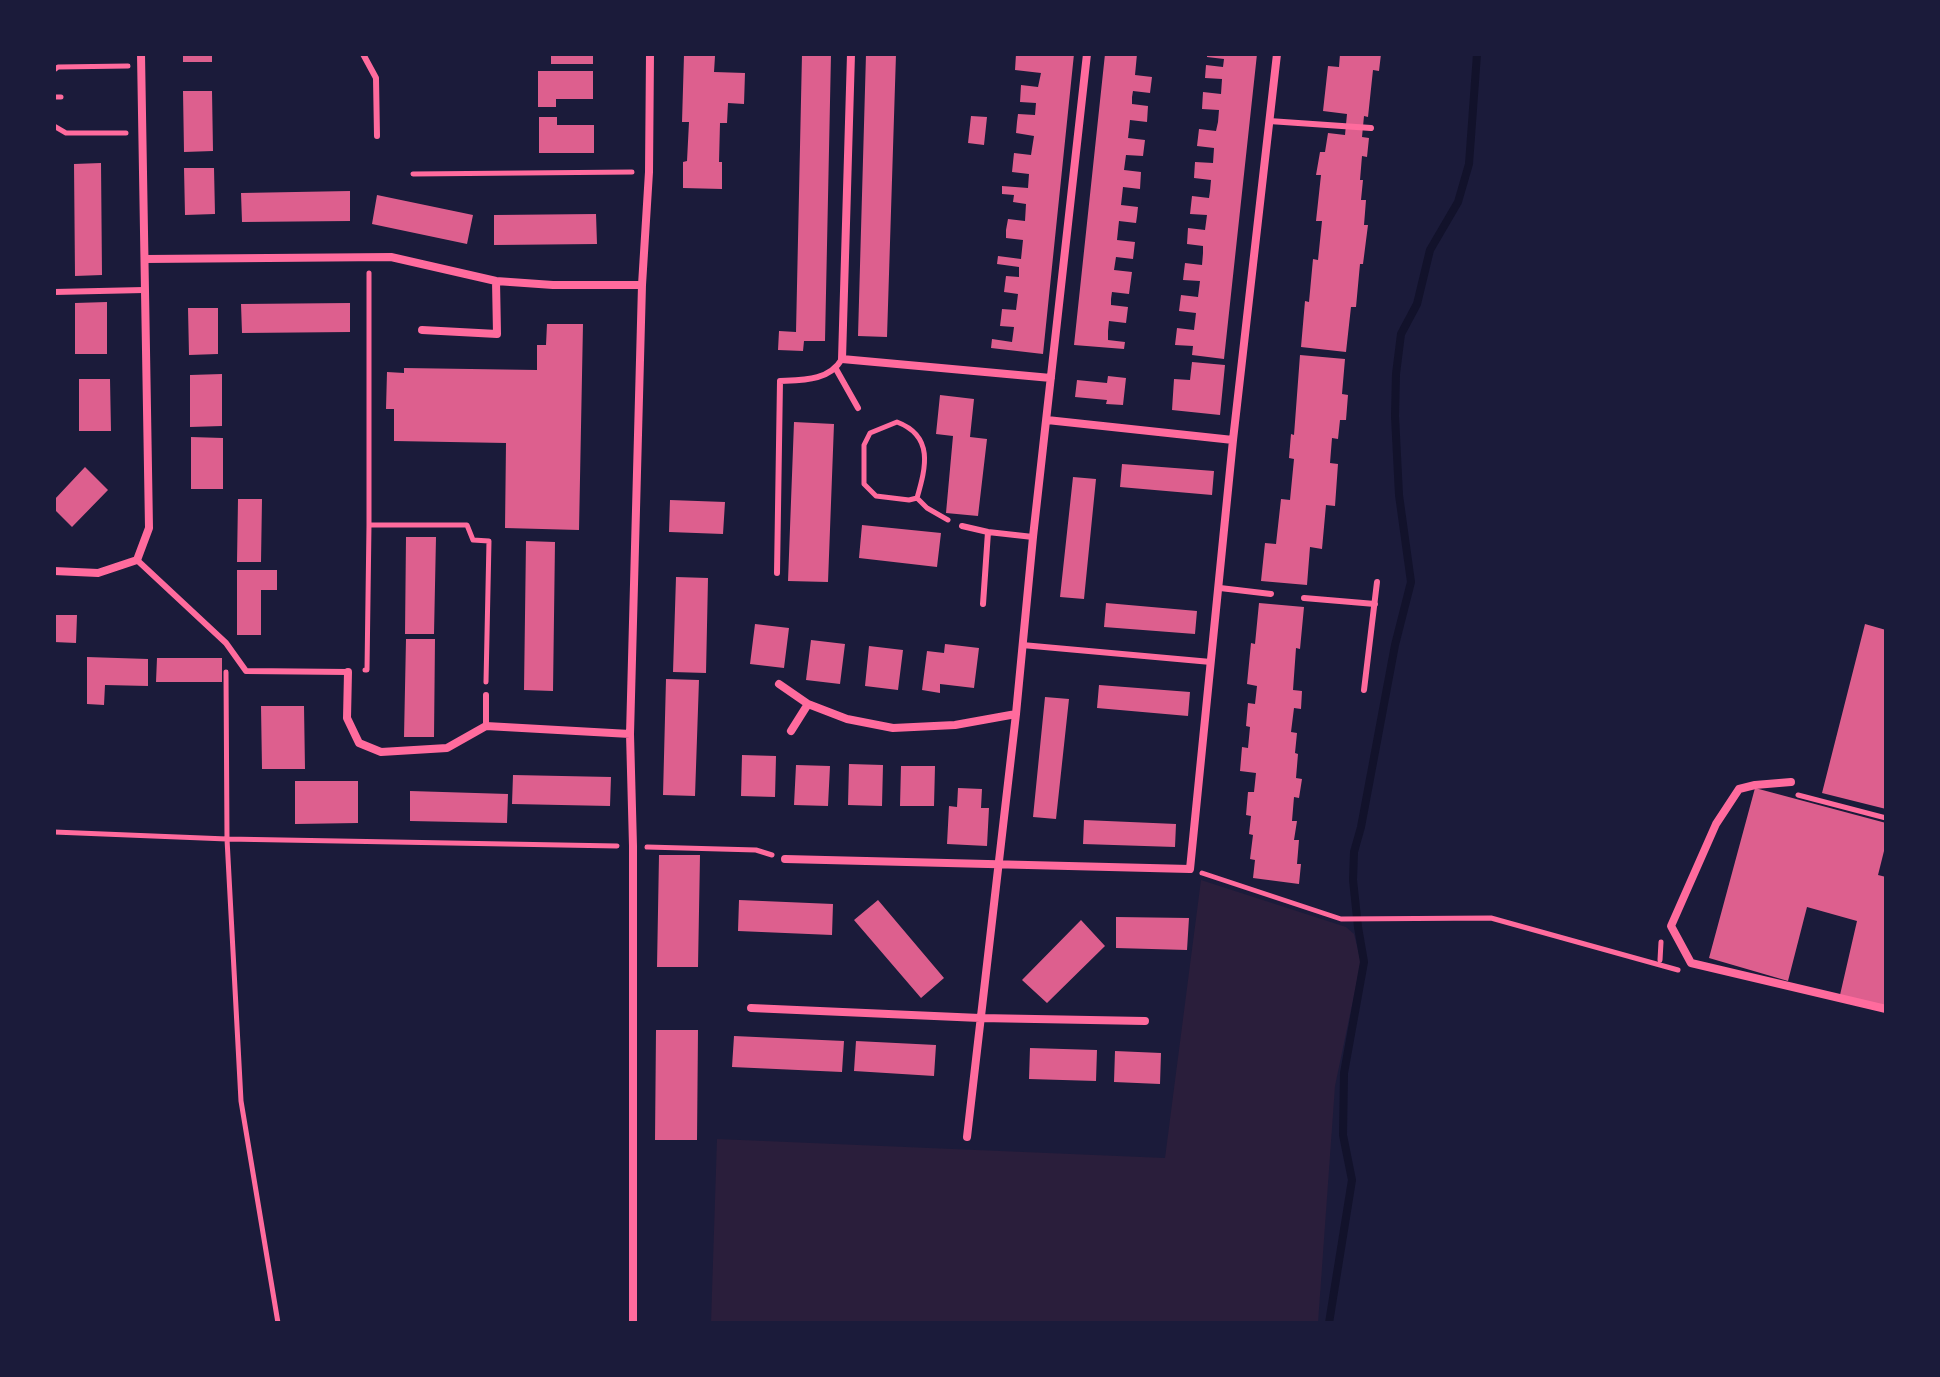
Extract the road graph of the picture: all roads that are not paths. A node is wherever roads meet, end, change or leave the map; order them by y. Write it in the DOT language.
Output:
graph roads {
  1 [pos="141,54"];
  2 [pos="363,54"];
  3 [pos="650,54"];
  4 [pos="851,54"];
  5 [pos="1087,54"];
  6 [pos="1277,54"];
  7 [pos="1269,121"];
  8 [pos="1371,128"];
  9 [pos="377,136"];
  10 [pos="145,259"];
  11 [pos="496,281"];
  12 [pos="642,285"];
  13 [pos="144,290"];
  14 [pos="54,292"];
  15 [pos="422,330"];
  16 [pos="842,359"];
  17 [pos="836,369"];
  18 [pos="1051,378"];
  19 [pos="858,408"];
  20 [pos="1047,420"];
  21 [pos="1233,440"];
  22 [pos="962,526"];
  23 [pos="988,532"];
  24 [pos="1033,537"];
  25 [pos="137,560"];
  26 [pos="54,571"];
  27 [pos="777,573"];
  28 [pos="1377,582"];
  29 [pos="1220,588"];
  30 [pos="1271,594"];
  31 [pos="1304,598"];
  32 [pos="983,604"];
  33 [pos="1375,604"];
  34 [pos="1022,645"];
  35 [pos="1211,662"];
  36 [pos="348,672"];
  37 [pos="779,684"];
  38 [pos="1364,690"];
  39 [pos="486,695"];
  40 [pos="808,704"];
  41 [pos="1016,714"];
  42 [pos="486,726"];
  43 [pos="791,731"];
  44 [pos="630,734"];
  45 [pos="1791,782"];
  46 [pos="785,859"];
  47 [pos="998,865"];
  48 [pos="751,1008"];
  49 [pos="1886,1009"];
  50 [pos="980,1018"];
  51 [pos="1145,1021"];
  52 [pos="967,1137"];
  53 [pos="633,1323"];
  1 -- 10 [label="street"];
  2 -- 9 [label="lane"];
  3 -- 12 [label="street"];
  4 -- 16 [label="street"];
  5 -- 18 [label="street"];
  6 -- 7 [label="street"];
  7 -- 8 [label="lane"];
  7 -- 21 [label="street"];
  10 -- 11 [label="street"];
  10 -- 13 [label="street"];
  11 -- 12 [label="street"];
  11 -- 15 [label="street"];
  12 -- 44 [label="street"];
  13 -- 14 [label="lane"];
  13 -- 25 [label="street"];
  16 -- 17 [label="lane"];
  16 -- 18 [label="street"];
  17 -- 19 [label="lane"];
  17 -- 27 [label="lane"];
  18 -- 20 [label="street"];
  20 -- 21 [label="street"];
  20 -- 24 [label="street"];
  21 -- 29 [label="street"];
  22 -- 23 [label="lane"];
  23 -- 24 [label="lane"];
  23 -- 32 [label="lane"];
  24 -- 34 [label="street"];
  25 -- 26 [label="street"];
  25 -- 36 [label="lane"];
  28 -- 33 [label="lane"];
  29 -- 30 [label="lane"];
  29 -- 35 [label="street"];
  31 -- 33 [label="lane"];
  33 -- 38 [label="lane"];
  34 -- 35 [label="lane"];
  34 -- 41 [label="street"];
  35 -- 47 [label="street"];
  36 -- 42 [label="street"];
  37 -- 40 [label="street"];
  39 -- 42 [label="lane"];
  40 -- 41 [label="street"];
  40 -- 43 [label="street"];
  41 -- 47 [label="street"];
  42 -- 44 [label="street"];
  44 -- 53 [label="street"];
  45 -- 49 [label="street"];
  46 -- 47 [label="street"];
  47 -- 50 [label="street"];
  48 -- 50 [label="street"];
  50 -- 51 [label="street"];
  50 -- 52 [label="street"];
}
